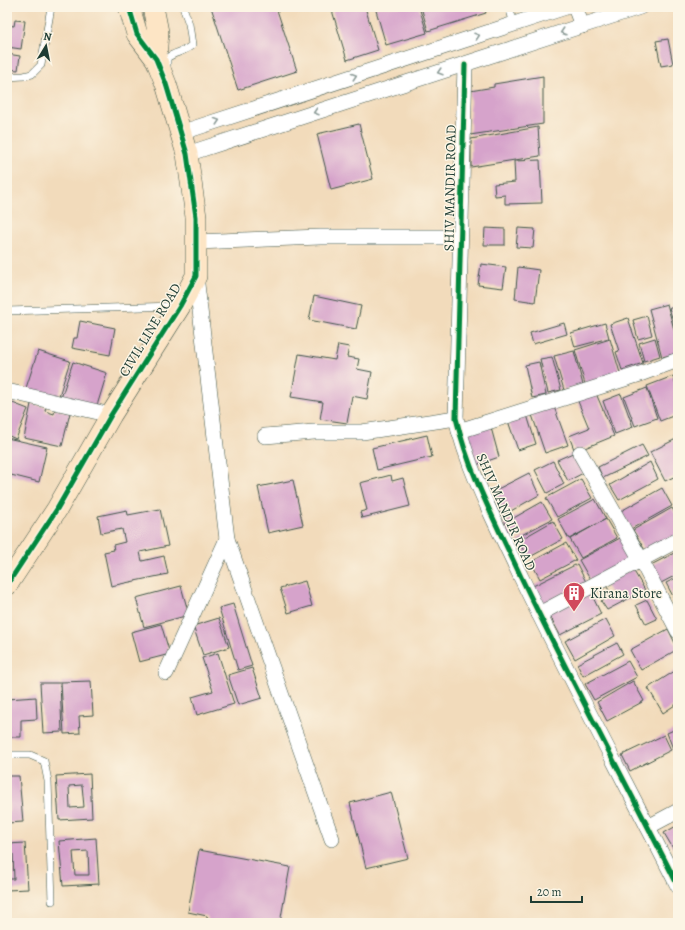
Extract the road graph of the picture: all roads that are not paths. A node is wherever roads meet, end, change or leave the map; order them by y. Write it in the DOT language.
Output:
graph roads {
  1 [pos="51,7"];
  2 [pos="129,7"];
  3 [pos="153,7"];
  4 [pos="183,7"];
  5 [pos="509,7"];
  6 [pos="566,7"];
  7 [pos="575,7"];
  8 [pos="640,7"];
  9 [pos="514,24"];
  10 [pos="582,26"];
  11 [pos="156,59"];
  12 [pos="388,64"];
  13 [pos="465,64"];
  14 [pos="7,77"];
  15 [pos="166,84"];
  16 [pos="396,85"];
  17 [pos="180,133"];
  18 [pos="187,154"];
  19 [pos="460,237"];
  20 [pos="196,242"];
  21 [pos="196,276"];
  22 [pos="180,306"];
  23 [pos="7,311"];
  24 [pos="678,360"];
  25 [pos="7,391"];
  26 [pos="111,415"];
  27 [pos="458,424"];
  28 [pos="265,436"];
  29 [pos="580,453"];
  30 [pos="227,539"];
  31 [pos="678,540"];
  32 [pos="641,560"];
  33 [pos="7,585"];
  34 [pos="539,614"];
  35 [pos="678,631"];
  36 [pos="166,673"];
  37 [pos="7,755"];
  38 [pos="678,812"];
  39 [pos="648,827"];
  40 [pos="332,840"];
  41 [pos="678,886"];
  42 [pos="52,901"];
  1 -- 14 [label="lane"];
  2 -- 11 [label="street"];
  3 -- 11 [label="street"];
  4 -- 15 [label="lane"];
  5 -- 9 [label="lane"];
  6 -- 9 [label="street"];
  7 -- 10 [label="street"];
  8 -- 10 [label="street"];
  12 -- 9 [label="street, one-way"];
  10 -- 13 [label="street, one-way"];
  11 -- 15 [label="street, CIVIL LINE ROAD"];
  12 -- 16 [label="street"];
  17 -- 12 [label="street, one-way"];
  13 -- 16 [label="street, one-way"];
  13 -- 19 [label="street, SHIV MANDIR ROAD"];
  15 -- 17 [label="street, CIVIL LINE ROAD"];
  16 -- 18 [label="street, one-way"];
  17 -- 18 [label="street, CIVIL LINE ROAD"];
  18 -- 20 [label="street, CIVIL LINE ROAD"];
  19 -- 20 [label="street"];
  19 -- 27 [label="street, SHIV MANDIR ROAD"];
  20 -- 21 [label="street, CIVIL LINE ROAD"];
  21 -- 22 [label="street, CIVIL LINE ROAD"];
  21 -- 30 [label="street"];
  22 -- 23 [label="lane"];
  22 -- 26 [label="street, CIVIL LINE ROAD"];
  24 -- 27 [label="street"];
  25 -- 26 [label="street"];
  26 -- 33 [label="street, CIVIL LINE ROAD"];
  27 -- 28 [label="street"];
  27 -- 34 [label="street, SHIV MANDIR ROAD"];
  29 -- 32 [label="street"];
  30 -- 36 [label="street"];
  30 -- 40 [label="street"];
  31 -- 32 [label="street"];
  32 -- 34 [label="street"];
  32 -- 35 [label="street"];
  34 -- 39 [label="street, SHIV MANDIR ROAD"];
  37 -- 42 [label="lane"];
  38 -- 39 [label="street"];
  39 -- 41 [label="street, SHIV MANDIR ROAD"];
}
